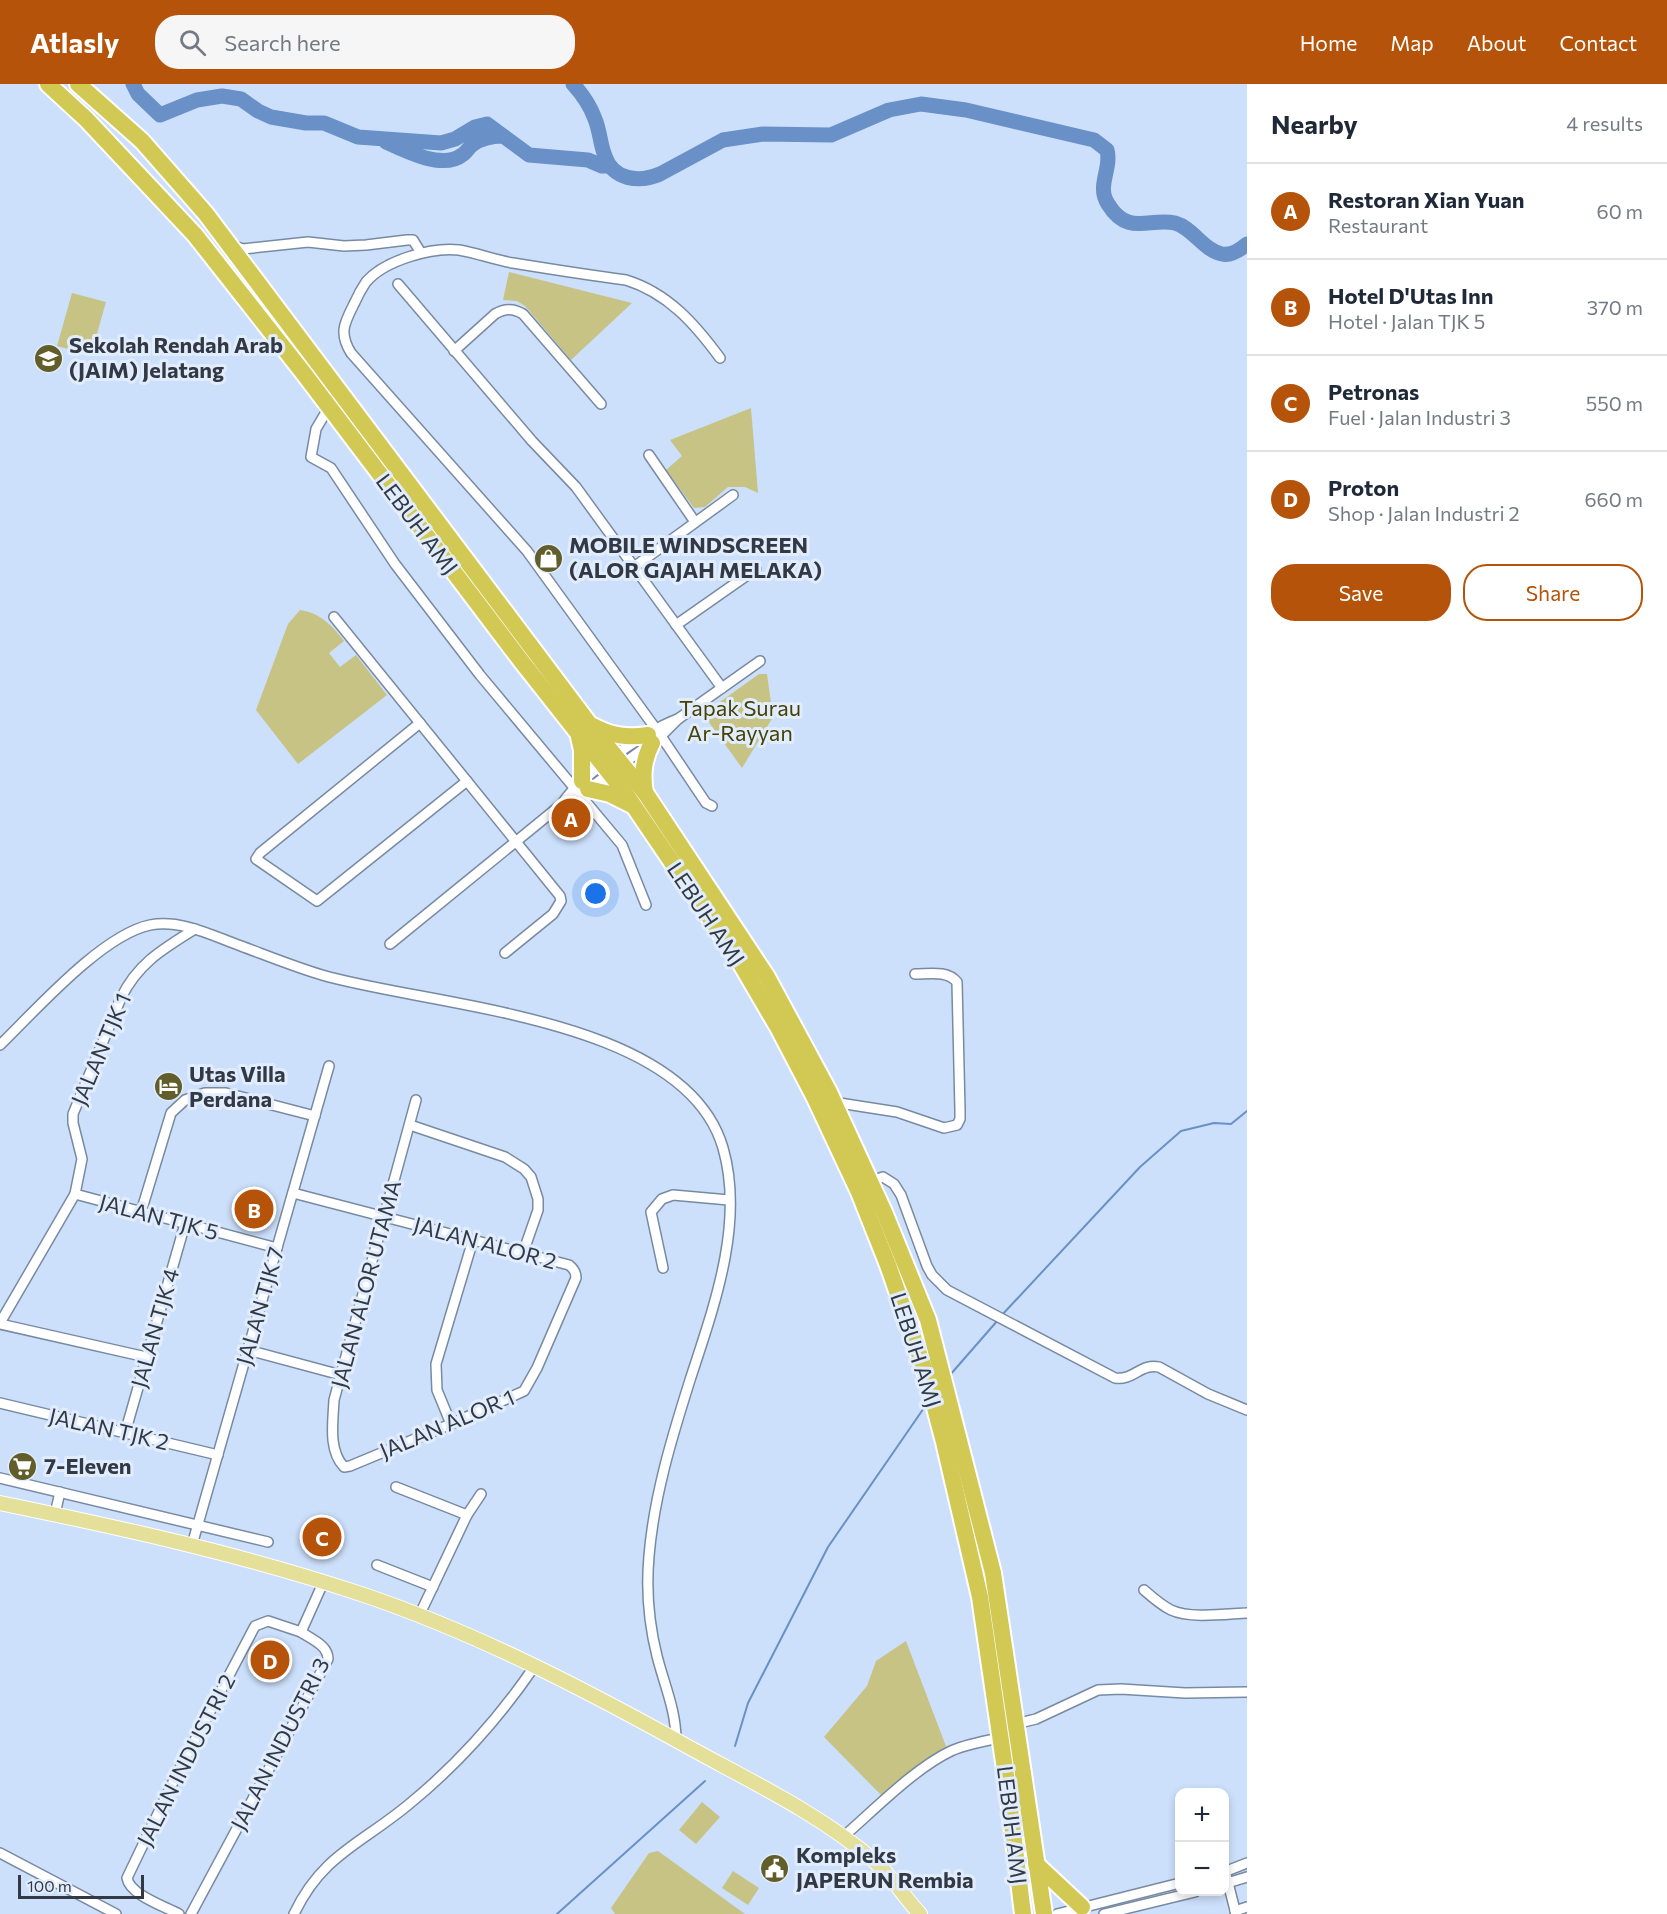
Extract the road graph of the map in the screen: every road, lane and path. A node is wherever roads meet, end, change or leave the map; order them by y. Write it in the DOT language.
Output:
graph roads {
  1 [pos="48,84"];
  2 [pos="78,84"];
  3 [pos="228,245"];
  4 [pos="421,253"];
  5 [pos="398,284"];
  6 [pos="454,351"];
  7 [pos="720,358"];
  8 [pos="601,404"];
  9 [pos="328,407"];
  10 [pos="649,455"];
  11 [pos="733,495"];
  12 [pos="695,522"];
  13 [pos="634,567"];
  14 [pos="756,569"];
  15 [pos="334,617"];
  16 [pos="676,625"];
  17 [pos="760,661"];
  18 [pos="722,688"];
  19 [pos="420,723"];
  20 [pos="584,729"];
  21 [pos="654,736"];
  22 [pos="613,764"];
  23 [pos="467,781"];
  24 [pos="581,788"];
  25 [pos="640,800"];
  26 [pos="712,806"];
  27 [pos="516,841"];
  28 [pos="646,905"];
  29 [pos="195,930"];
  30 [pos="390,944"];
  31 [pos="505,952"];
  32 [pos="915,974"];
  33 [pos="0,1045"];
  34 [pos="329,1066"];
  35 [pos="416,1101"];
  36 [pos="833,1102"];
  37 [pos="315,1116"];
  38 [pos="410,1125"];
  39 [pos="870,1181"];
  40 [pos="293,1193"];
  41 [pos="75,1194"];
  42 [pos="729,1200"];
  43 [pos="141,1212"];
  44 [pos="384,1217"];
  45 [pos="184,1224"];
  46 [pos="473,1240"];
  47 [pos="277,1248"];
  48 [pos="523,1253"];
  49 [pos="573,1268"];
  50 [pos="663,1268"];
  51 [pos="0,1323"];
  52 [pos="248,1350"];
  53 [pos="146,1357"];
  54 [pos="933,1371"];
  55 [pos="341,1375"];
  56 [pos="940,1400"];
  57 [pos="0,1403"];
  58 [pos="1247,1410"];
  59 [pos="450,1424"];
  60 [pos="125,1433"];
  61 [pos="218,1455"];
  62 [pos="344,1467"];
  63 [pos="0,1478"];
  64 [pos="396,1487"];
  65 [pos="60,1492"];
  66 [pos="481,1494"];
  67 [pos="0,1503"];
  68 [pos="55,1514"];
  69 [pos="466,1515"];
  70 [pos="197,1525"];
  71 [pos="268,1542"];
  72 [pos="192,1545"];
  73 [pos="377,1564"];
  74 [pos="323,1583"];
  75 [pos="433,1587"];
  76 [pos="1144,1590"];
  77 [pos="1247,1613"];
  78 [pos="419,1616"];
  79 [pos="301,1632"];
  80 [pos="534,1667"];
  81 [pos="1247,1692"];
  82 [pos="1015,1724"];
  83 [pos="1000,1738"];
  84 [pos="676,1740"];
  85 [pos="843,1837"];
  86 [pos="0,1853"];
  87 [pos="1247,1863"];
  88 [pos="1036,1864"];
  89 [pos="1229,1870"];
  90 [pos="1018,1874"];
  91 [pos="1247,1877"];
  92 [pos="1229,1883"];
  93 [pos="1175,1884"];
  94 [pos="1229,1893"];
  95 [pos="1178,1896"];
  96 [pos="1082,1907"];
  97 [pos="1247,1907"];
  98 [pos="1236,1913"];
  99 [pos="116,1914"];
  100 [pos="179,1914"];
  101 [pos="191,1914"];
  102 [pos="294,1914"];
  103 [pos="920,1914"];
  104 [pos="1008,1914"];
  105 [pos="1023,1914"];
  106 [pos="1044,1914"];
  107 [pos="1057,1914"];
  108 [pos="1104,1914"];
  1 -- 9 [label="highway, LEBUH AMJ"];
  2 -- 3 [label="highway, LEBUH AMJ"];
  3 -- 4 [label="street"];
  3 -- 20 [label="highway, LEBUH AMJ"];
  4 -- 7 [label="street"];
  4 -- 21 [label="street"];
  5 -- 6 [label="street"];
  6 -- 8 [label="street"];
  6 -- 13 [label="street"];
  9 -- 20 [label="highway, LEBUH AMJ"];
  9 -- 24 [label="street"];
  10 -- 12 [label="street"];
  11 -- 12 [label="street"];
  12 -- 13 [label="street"];
  13 -- 16 [label="street"];
  14 -- 16 [label="street"];
  15 -- 19 [label="street"];
  16 -- 18 [label="street"];
  17 -- 18 [label="street"];
  18 -- 21 [label="street"];
  19 -- 23 [label="street"];
  19 -- 23 [label="street"];
  20 -- 21 [label="highway"];
  20 -- 22 [label="highway, LEBUH AMJ"];
  20 -- 24 [label="highway"];
  21 -- 22 [label="street"];
  21 -- 25 [label="highway"];
  21 -- 26 [label="street"];
  22 -- 24 [label="street"];
  22 -- 25 [label="highway, LEBUH AMJ"];
  23 -- 27 [label="street"];
  24 -- 25 [label="highway"];
  24 -- 27 [label="street"];
  24 -- 28 [label="street"];
  25 -- 36 [label="highway, LEBUH AMJ"];
  25 -- 54 [label="highway, LEBUH AMJ"];
  27 -- 30 [label="street"];
  27 -- 31 [label="street"];
  29 -- 33 [label="street"];
  29 -- 41 [label="street, JALAN TJK 1"];
  29 -- 42 [label="street"];
  32 -- 36 [label="street"];
  34 -- 37 [label="street, JALAN TJK 7"];
  35 -- 38 [label="street, JALAN ALOR UTAMA"];
  36 -- 39 [label="highway, LEBUH AMJ"];
  37 -- 40 [label="street, JALAN TJK 7"];
  37 -- 43 [label="street"];
  38 -- 44 [label="street, JALAN ALOR UTAMA"];
  38 -- 48 [label="street"];
  39 -- 54 [label="highway, LEBUH AMJ"];
  39 -- 58 [label="street"];
  40 -- 44 [label="street, JALAN ALOR 2"];
  40 -- 47 [label="street, JALAN TJK 7"];
  41 -- 43 [label="street, JALAN TJK 5"];
  41 -- 51 [label="street, JALAN TJK 1"];
  42 -- 50 [label="street"];
  42 -- 84 [label="street"];
  43 -- 45 [label="street, JALAN TJK 5"];
  44 -- 46 [label="street, JALAN ALOR 2"];
  44 -- 55 [label="street, JALAN ALOR UTAMA"];
  45 -- 47 [label="street, JALAN TJK 5"];
  45 -- 53 [label="street, JALAN TJK 4"];
  46 -- 48 [label="street, JALAN ALOR 2"];
  46 -- 59 [label="street"];
  47 -- 52 [label="street, JALAN TJK 7"];
  48 -- 49 [label="street, JALAN ALOR 2"];
  49 -- 59 [label="street, JALAN ALOR 1"];
  51 -- 53 [label="street"];
  52 -- 55 [label="street"];
  52 -- 61 [label="street, JALAN TJK 7"];
  53 -- 60 [label="street, JALAN TJK 4"];
  54 -- 56 [label="highway, LEBUH AMJ"];
  55 -- 62 [label="street, JALAN ALOR UTAMA"];
  56 -- 82 [label="highway, LEBUH AMJ"];
  56 -- 83 [label="highway, LEBUH AMJ"];
  57 -- 60 [label="street, JALAN TJK 2"];
  59 -- 62 [label="street, JALAN ALOR 1"];
  60 -- 61 [label="street, JALAN TJK 2"];
  61 -- 70 [label="street, JALAN TJK 7"];
  63 -- 65 [label="street"];
  64 -- 69 [label="street"];
  65 -- 68 [label="street"];
  65 -- 70 [label="street"];
  66 -- 69 [label="street"];
  67 -- 68 [label="main road"];
  68 -- 72 [label="main road"];
  69 -- 75 [label="street"];
  70 -- 71 [label="street"];
  70 -- 72 [label="street, JALAN TJK 7"];
  72 -- 74 [label="main road"];
  73 -- 75 [label="street"];
  74 -- 78 [label="main road"];
  74 -- 79 [label="street, JALAN INDUSTRI 3"];
  75 -- 78 [label="street"];
  76 -- 77 [label="street"];
  78 -- 80 [label="main road"];
  79 -- 100 [label="street, JALAN INDUSTRI 2"];
  79 -- 101 [label="street, JALAN INDUSTRI 3"];
  80 -- 84 [label="main road"];
  80 -- 102 [label="street"];
  81 -- 82 [label="street"];
  82 -- 88 [label="highway, LEBUH AMJ"];
  83 -- 85 [label="street"];
  83 -- 90 [label="highway, LEBUH AMJ"];
  84 -- 85 [label="main road"];
  85 -- 103 [label="main road"];
  86 -- 99 [label="street"];
  87 -- 89 [label="street"];
  88 -- 96 [label="highway"];
  88 -- 106 [label="highway, LEBUH AMJ"];
  90 -- 104 [label="highway"];
  90 -- 105 [label="highway, LEBUH AMJ"];
  91 -- 92 [label="street"];
  93 -- 96 [label="street"];
  94 -- 98 [label="street"];
  95 -- 108 [label="street"];
  96 -- 107 [label="street"];
  97 -- 98 [label="street"];
}
